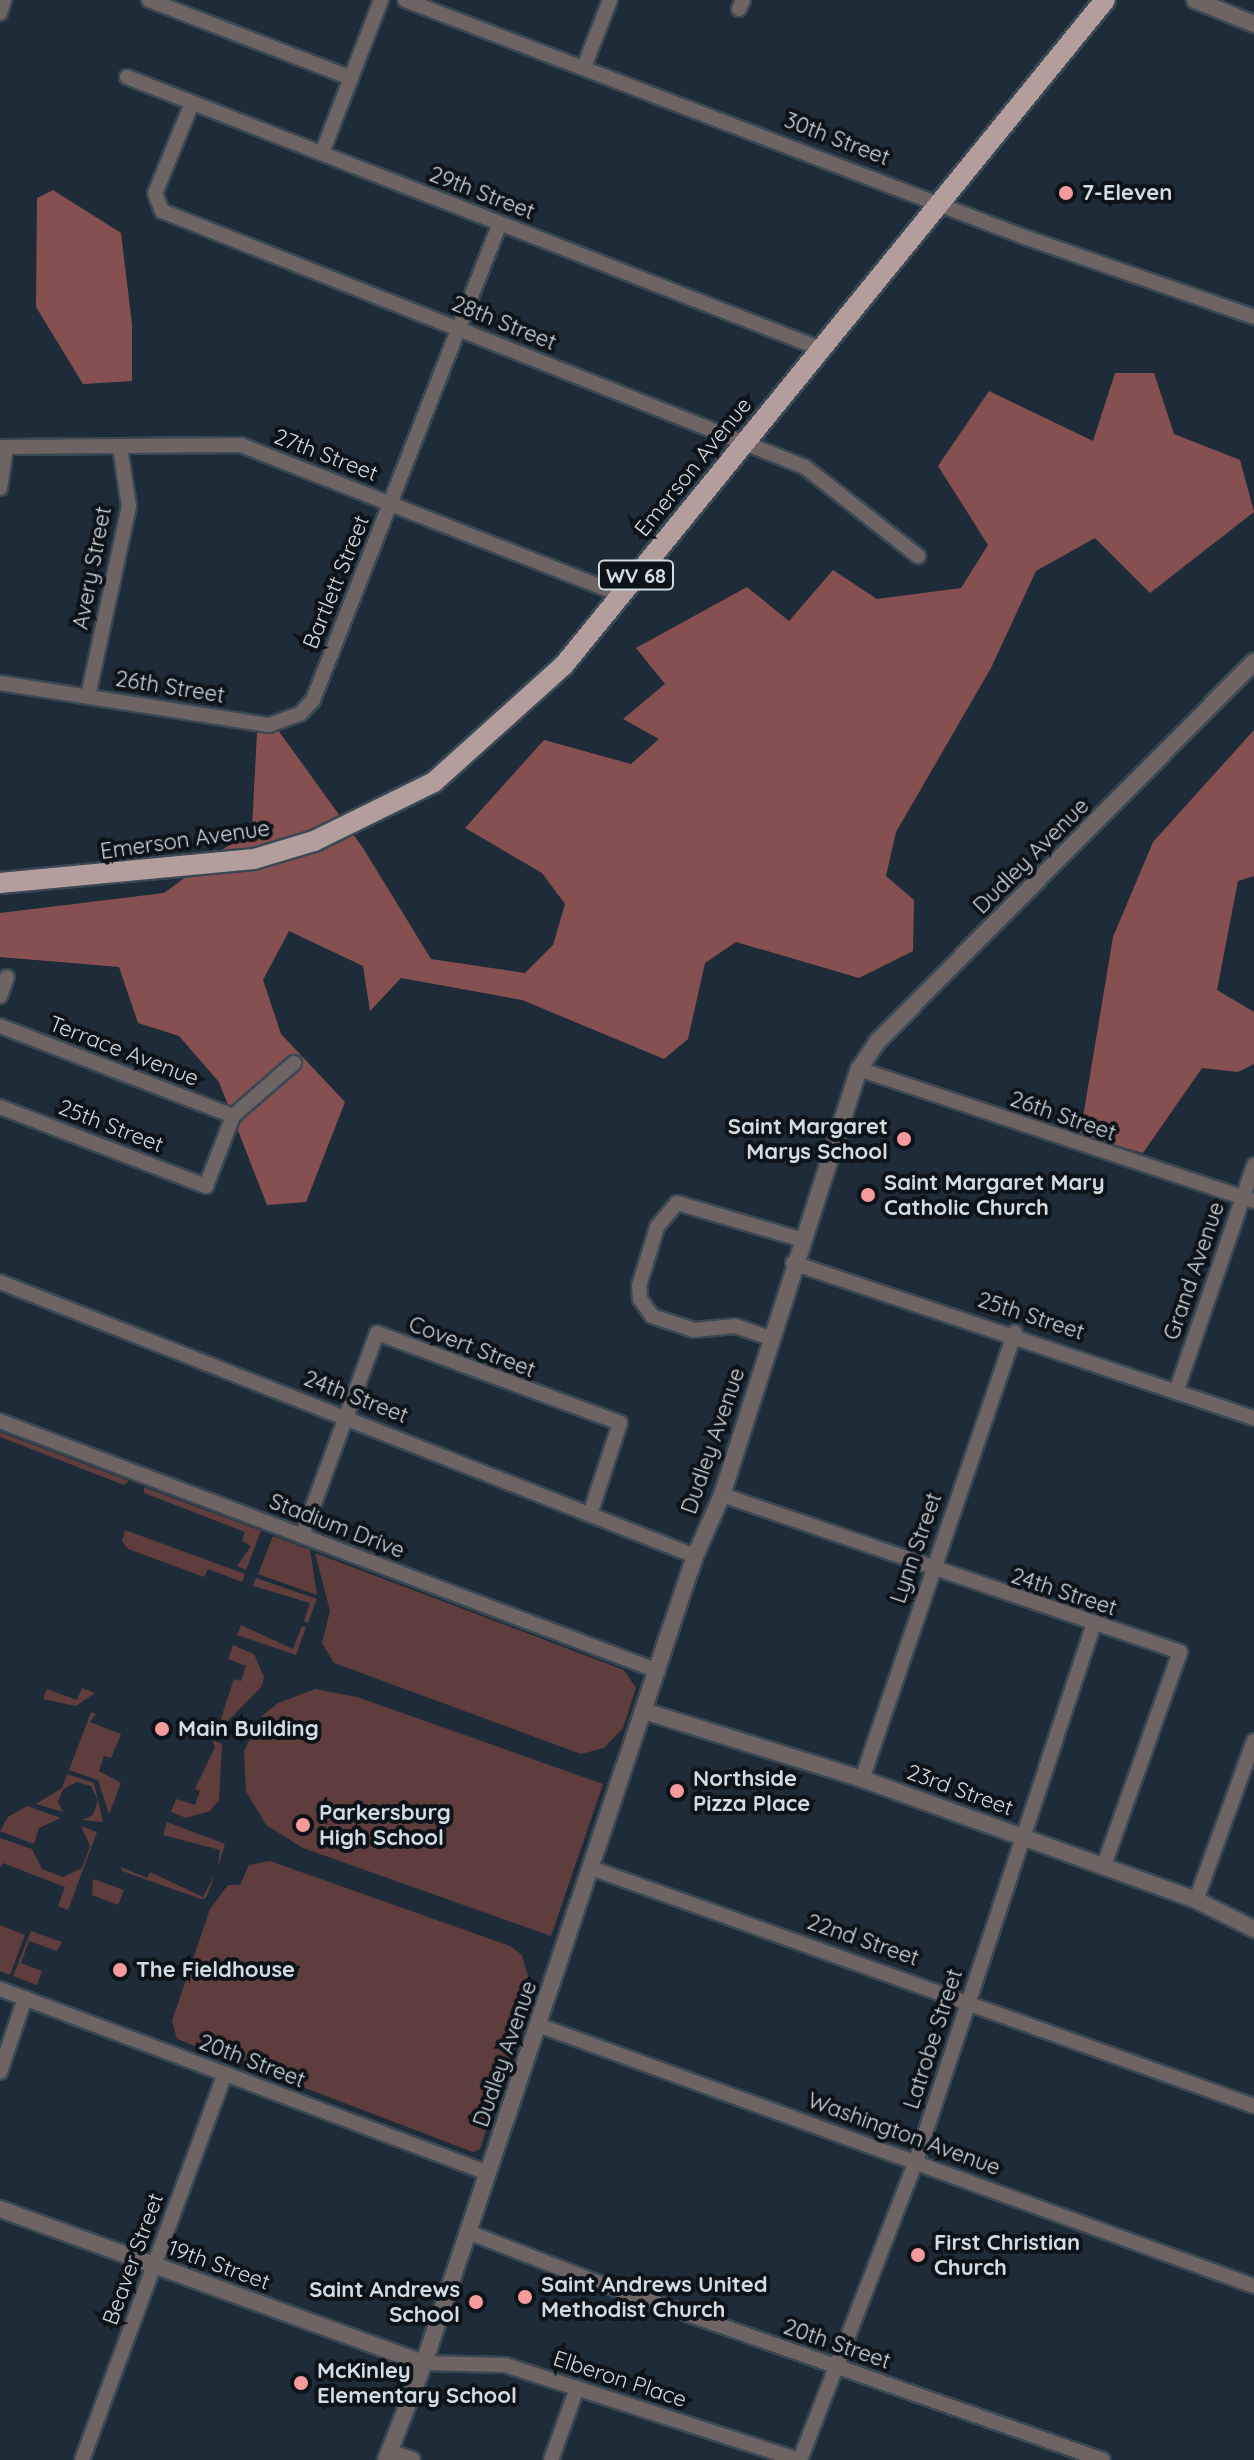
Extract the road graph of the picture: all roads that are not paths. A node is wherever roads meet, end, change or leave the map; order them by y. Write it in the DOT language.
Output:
graph roads {
  1 [pos="4,0"];
  2 [pos="149,0"];
  3 [pos="381,0"];
  4 [pos="405,0"];
  5 [pos="610,0"];
  6 [pos="1105,0"];
  7 [pos="1195,0"];
  8 [pos="0,13"];
  9 [pos="1254,24"];
  10 [pos="584,67"];
  11 [pos="127,77"];
  12 [pos="351,78"];
  13 [pos="192,103"];
  14 [pos="322,153"];
  15 [pos="941,202"];
  16 [pos="500,223"];
  17 [pos="1254,317"];
  18 [pos="461,329"];
  19 [pos="821,349"];
  20 [pos="744,443"];
  21 [pos="120,447"];
  22 [pos="3,448"];
  23 [pos="0,488"];
  24 [pos="391,504"];
  25 [pos="918,556"];
  26 [pos="620,594"];
  27 [pos="1254,662"];
  28 [pos="0,683"];
  29 [pos="318,688"];
  30 [pos="88,696"];
  31 [pos="0,883"];
  32 [pos="7,977"];
  33 [pos="0,996"];
  34 [pos="0,1026"];
  35 [pos="294,1063"];
  36 [pos="859,1069"];
  37 [pos="0,1107"];
  38 [pos="233,1116"];
  39 [pos="1254,1165"];
  40 [pos="1248,1199"];
  41 [pos="800,1239"];
  42 [pos="793,1263"];
  43 [pos="0,1282"];
  44 [pos="1015,1333"];
  45 [pos="770,1338"];
  46 [pos="1176,1392"];
  47 [pos="347,1416"];
  48 [pos="1254,1418"];
  49 [pos="0,1421"];
  50 [pos="722,1495"];
  51 [pos="590,1514"];
  52 [pos="302,1536"];
  53 [pos="695,1556"];
  54 [pos="931,1570"];
  55 [pos="1093,1626"];
  56 [pos="658,1671"];
  57 [pos="644,1711"];
  58 [pos="1254,1741"];
  59 [pos="862,1779"];
  60 [pos="1024,1837"];
  61 [pos="1104,1866"];
  62 [pos="591,1868"];
  63 [pos="1196,1900"];
  64 [pos="1254,1929"];
  65 [pos="0,1989"];
  66 [pos="25,1998"];
  67 [pos="968,2001"];
  68 [pos="538,2025"];
  69 [pos="0,2072"];
  70 [pos="225,2074"];
  71 [pos="1254,2106"];
  72 [pos="916,2161"];
  73 [pos="488,2173"];
  74 [pos="0,2209"];
  75 [pos="468,2232"];
  76 [pos="155,2265"];
  77 [pos="1254,2286"];
  78 [pos="424,2363"];
  79 [pos="834,2367"];
  80 [pos="577,2388"];
  81 [pos="389,2456"];
  82 [pos="82,2460"];
  83 [pos="412,2460"];
  84 [pos="551,2460"];
  85 [pos="799,2460"];
  86 [pos="1103,2460"];
  1 -- 8 [label="street"];
  2 -- 12 [label="street"];
  3 -- 12 [label="street"];
  4 -- 10 [label="street, 30th Street"];
  5 -- 10 [label="street"];
  6 -- 15 [label="main road, Emerson Avenue / WV 68"];
  7 -- 9 [label="street"];
  10 -- 15 [label="street, 30th Street"];
  11 -- 13 [label="street, 29th Street"];
  12 -- 14 [label="street"];
  13 -- 14 [label="street, 29th Street"];
  13 -- 18 [label="street, 28th Street"];
  14 -- 16 [label="street, 29th Street"];
  15 -- 17 [label="street, 30th Street"];
  15 -- 19 [label="main road, Emerson Avenue / WV 68"];
  16 -- 18 [label="street, Bartlett Street"];
  16 -- 19 [label="street, 29th Street"];
  18 -- 20 [label="street, 28th Street"];
  18 -- 24 [label="street, Bartlett Street"];
  19 -- 20 [label="main road, Emerson Avenue / WV 68"];
  20 -- 25 [label="street, 28th Street"];
  20 -- 26 [label="main road, Emerson Avenue / WV 68"];
  21 -- 22 [label="street, 27th Street"];
  21 -- 24 [label="street, 27th Street"];
  21 -- 30 [label="street, Avery Street"];
  22 -- 23 [label="street"];
  24 -- 26 [label="street, 27th Street"];
  24 -- 29 [label="street, Bartlett Street"];
  26 -- 31 [label="main road, Emerson Avenue / WV 68"];
  27 -- 36 [label="street, Dudley Avenue"];
  28 -- 30 [label="street, 26th Street"];
  29 -- 30 [label="street, 26th Street"];
  32 -- 33 [label="street"];
  34 -- 38 [label="street, Terrace Avenue"];
  35 -- 38 [label="street"];
  36 -- 40 [label="street, 26th Street"];
  36 -- 41 [label="street, Dudley Avenue"];
  37 -- 38 [label="street, 25th Street"];
  39 -- 40 [label="street, Grand Avenue"];
  40 -- 46 [label="street, Grand Avenue"];
  41 -- 42 [label="street, Dudley Avenue"];
  41 -- 45 [label="street"];
  42 -- 44 [label="street, 25th Street"];
  42 -- 45 [label="street, Dudley Avenue"];
  43 -- 47 [label="street, 24th Street"];
  44 -- 46 [label="street, 25th Street"];
  44 -- 54 [label="street, Lynn Street"];
  45 -- 50 [label="street, Dudley Avenue"];
  46 -- 48 [label="street, 25th Street"];
  47 -- 51 [label="street, 24th Street"];
  47 -- 51 [label="street, Covert Street"];
  47 -- 52 [label="street, Covert Street"];
  49 -- 52 [label="street, Stadium Drive"];
  50 -- 53 [label="street, Dudley Avenue"];
  50 -- 54 [label="street, 24th Street"];
  51 -- 53 [label="street, 24th Street"];
  52 -- 56 [label="street, Stadium Drive"];
  53 -- 56 [label="street, Dudley Avenue"];
  54 -- 55 [label="street, 24th Street"];
  54 -- 59 [label="street, Lynn Street"];
  55 -- 60 [label="street, Latrobe Street"];
  55 -- 61 [label="street, 24th Street"];
  56 -- 57 [label="street, Dudley Avenue"];
  57 -- 59 [label="street, 23rd Street"];
  57 -- 62 [label="street, Dudley Avenue"];
  58 -- 63 [label="street"];
  59 -- 60 [label="street, 23rd Street"];
  60 -- 61 [label="street, 23rd Street"];
  60 -- 67 [label="street, Latrobe Street"];
  61 -- 63 [label="street, 23rd Street"];
  62 -- 67 [label="street, 22nd Street"];
  62 -- 68 [label="street, Dudley Avenue"];
  63 -- 64 [label="street, 23rd Street"];
  65 -- 66 [label="street, 20th Street"];
  66 -- 69 [label="street"];
  66 -- 70 [label="street, 20th Street"];
  67 -- 71 [label="street, 22nd Street"];
  67 -- 72 [label="street, Latrobe Street"];
  68 -- 72 [label="street, Washington Avenue"];
  68 -- 73 [label="street, Dudley Avenue"];
  70 -- 73 [label="street, 20th Street"];
  70 -- 76 [label="street, Beaver Street"];
  72 -- 77 [label="street, Washington Avenue"];
  72 -- 79 [label="street, Latrobe Street"];
  73 -- 75 [label="street, Dudley Avenue"];
  74 -- 76 [label="street, 19th Street"];
  75 -- 78 [label="street, Dudley Avenue"];
  75 -- 79 [label="street, 20th Street"];
  76 -- 78 [label="street, 19th Street"];
  76 -- 82 [label="street, Beaver Street"];
  78 -- 80 [label="street, Elberon Place"];
  78 -- 81 [label="street, Dudley Avenue"];
  79 -- 85 [label="street, Latrobe Street"];
  79 -- 86 [label="street, 20th Street"];
  80 -- 84 [label="street"];
  80 -- 85 [label="street, Elberon Place"];
  81 -- 83 [label="street"];
}
